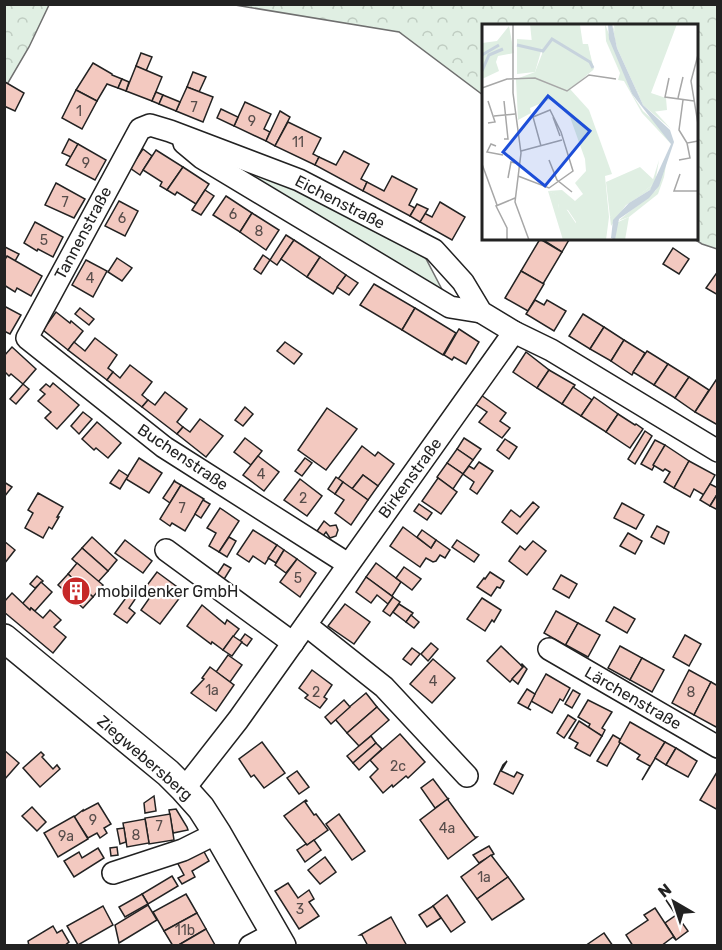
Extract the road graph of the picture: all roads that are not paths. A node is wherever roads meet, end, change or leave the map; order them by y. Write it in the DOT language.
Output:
graph roads {
  1 [pos="140,129"];
  2 [pos="170,131"];
  3 [pos="481,312"];
  4 [pos="514,332"];
  5 [pos="27,338"];
  6 [pos="717,451"];
  7 [pos="166,550"];
  8 [pos="348,564"];
  9 [pos="306,625"];
  10 [pos="4,638"];
  11 [pos="293,643"];
  12 [pos="549,649"];
  13 [pos="717,747"];
  14 [pos="467,776"];
  15 [pos="184,789"];
  16 [pos="217,833"];
  17 [pos="113,873"];
  18 [pos="279,939"];
  19 [pos="250,945"];
  1 -- 2 [label="street, Eichenstraße"];
  1 -- 5 [label="street, Tannenstraße"];
  2 -- 3 [label="street, Eichenstraße"];
  2 -- 3 [label="street, Eichenstraße"];
  3 -- 4 [label="street, Eichenstraße"];
  4 -- 6 [label="street, Eichenstraße"];
  4 -- 8 [label="street, Birkenstraße"];
  5 -- 8 [label="street, Buchenstraße"];
  7 -- 11 [label="street"];
  8 -- 9 [label="street, Birkenstraße"];
  9 -- 11 [label="street, Birkenstraße"];
  9 -- 14 [label="street"];
  10 -- 15 [label="main road, Ziegwebersberg"];
  11 -- 15 [label="street, Birkenstraße"];
  12 -- 13 [label="street, Lärchenstraße"];
  15 -- 16 [label="main road, Ziegwebersberg"];
  16 -- 17 [label="street"];
  16 -- 18 [label="main road, Ziegwebersberg"];
  18 -- 19 [label="street, Ziegwebersberg"];
}
